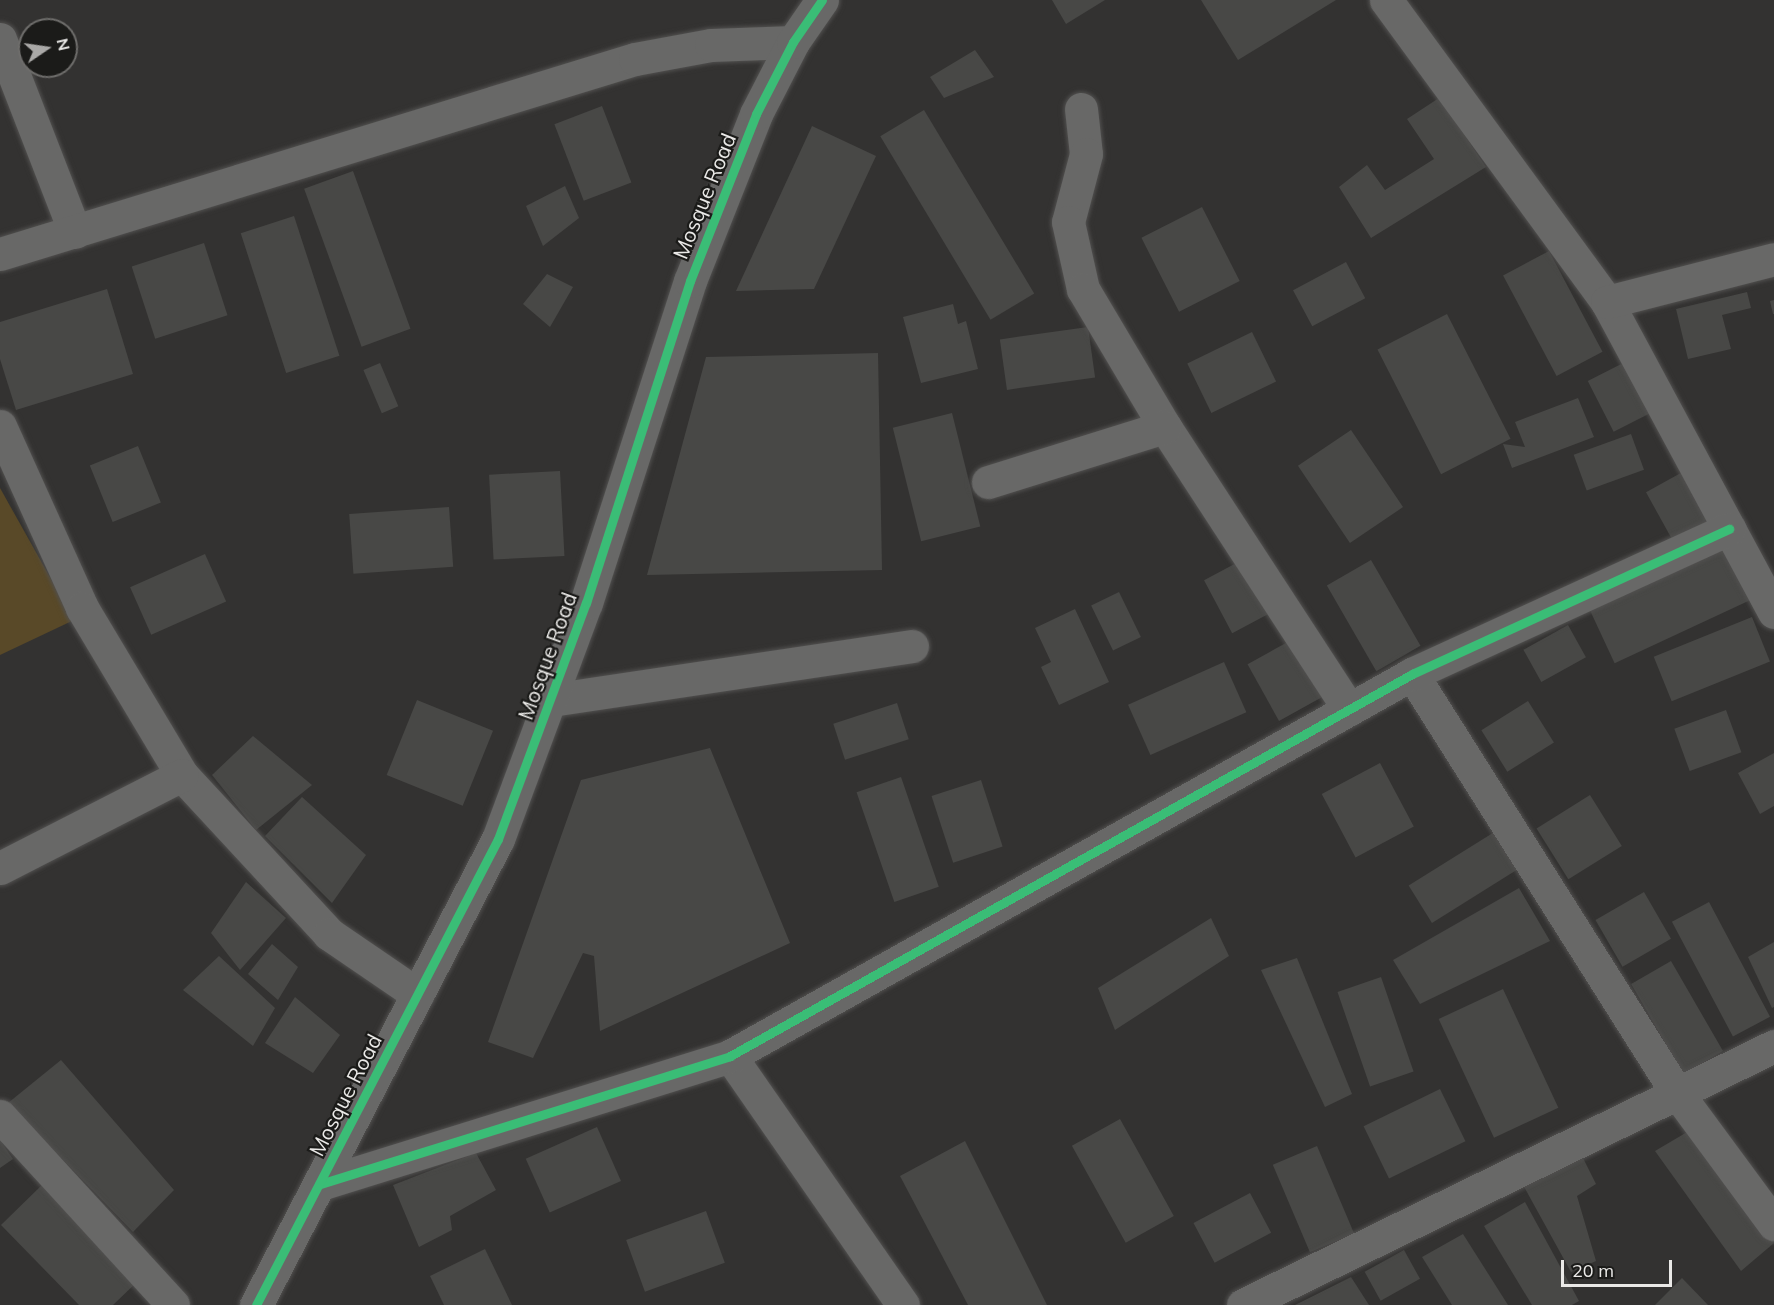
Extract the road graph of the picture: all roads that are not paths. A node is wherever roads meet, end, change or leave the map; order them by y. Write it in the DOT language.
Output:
graph roads {
  1 [pos="822,0"];
  2 [pos="1386,0"];
  3 [pos="0,39"];
  4 [pos="793,42"];
  5 [pos="1081,109"];
  6 [pos="75,232"];
  7 [pos="0,254"];
  8 [pos="1774,260"];
  9 [pos="1607,302"];
  10 [pos="0,426"];
  11 [pos="1165,427"];
  12 [pos="988,482"];
  13 [pos="1730,529"];
  14 [pos="1774,612"];
  15 [pos="912,646"];
  16 [pos="1412,674"];
  17 [pos="551,700"];
  18 [pos="1349,709"];
  19 [pos="182,775"];
  20 [pos="0,868"];
  21 [pos="417,994"];
  22 [pos="1774,1046"];
  23 [pos="730,1056"];
  24 [pos="1678,1094"];
  25 [pos="0,1116"];
  26 [pos="320,1184"];
  27 [pos="1774,1224"];
  28 [pos="172,1305"];
  29 [pos="256,1305"];
  30 [pos="903,1305"];
  31 [pos="1243,1305"];
  1 -- 4 [label="street, Mosque Road"];
  2 -- 9 [label="street"];
  3 -- 6 [label="street"];
  4 -- 6 [label="street"];
  4 -- 17 [label="street, Mosque Road"];
  5 -- 11 [label="street"];
  6 -- 7 [label="street"];
  8 -- 9 [label="street"];
  9 -- 13 [label="street"];
  10 -- 19 [label="street"];
  11 -- 12 [label="street"];
  11 -- 18 [label="street"];
  13 -- 14 [label="street"];
  13 -- 16 [label="street"];
  15 -- 17 [label="street"];
  16 -- 18 [label="street"];
  16 -- 24 [label="street"];
  17 -- 21 [label="street, Mosque Road"];
  18 -- 23 [label="street"];
  19 -- 20 [label="street"];
  19 -- 21 [label="street"];
  21 -- 26 [label="street, Mosque Road"];
  22 -- 24 [label="street"];
  23 -- 26 [label="street"];
  23 -- 30 [label="street"];
  24 -- 27 [label="street"];
  24 -- 31 [label="street"];
  25 -- 28 [label="street"];
  26 -- 29 [label="street, Mosque Road"];
}
